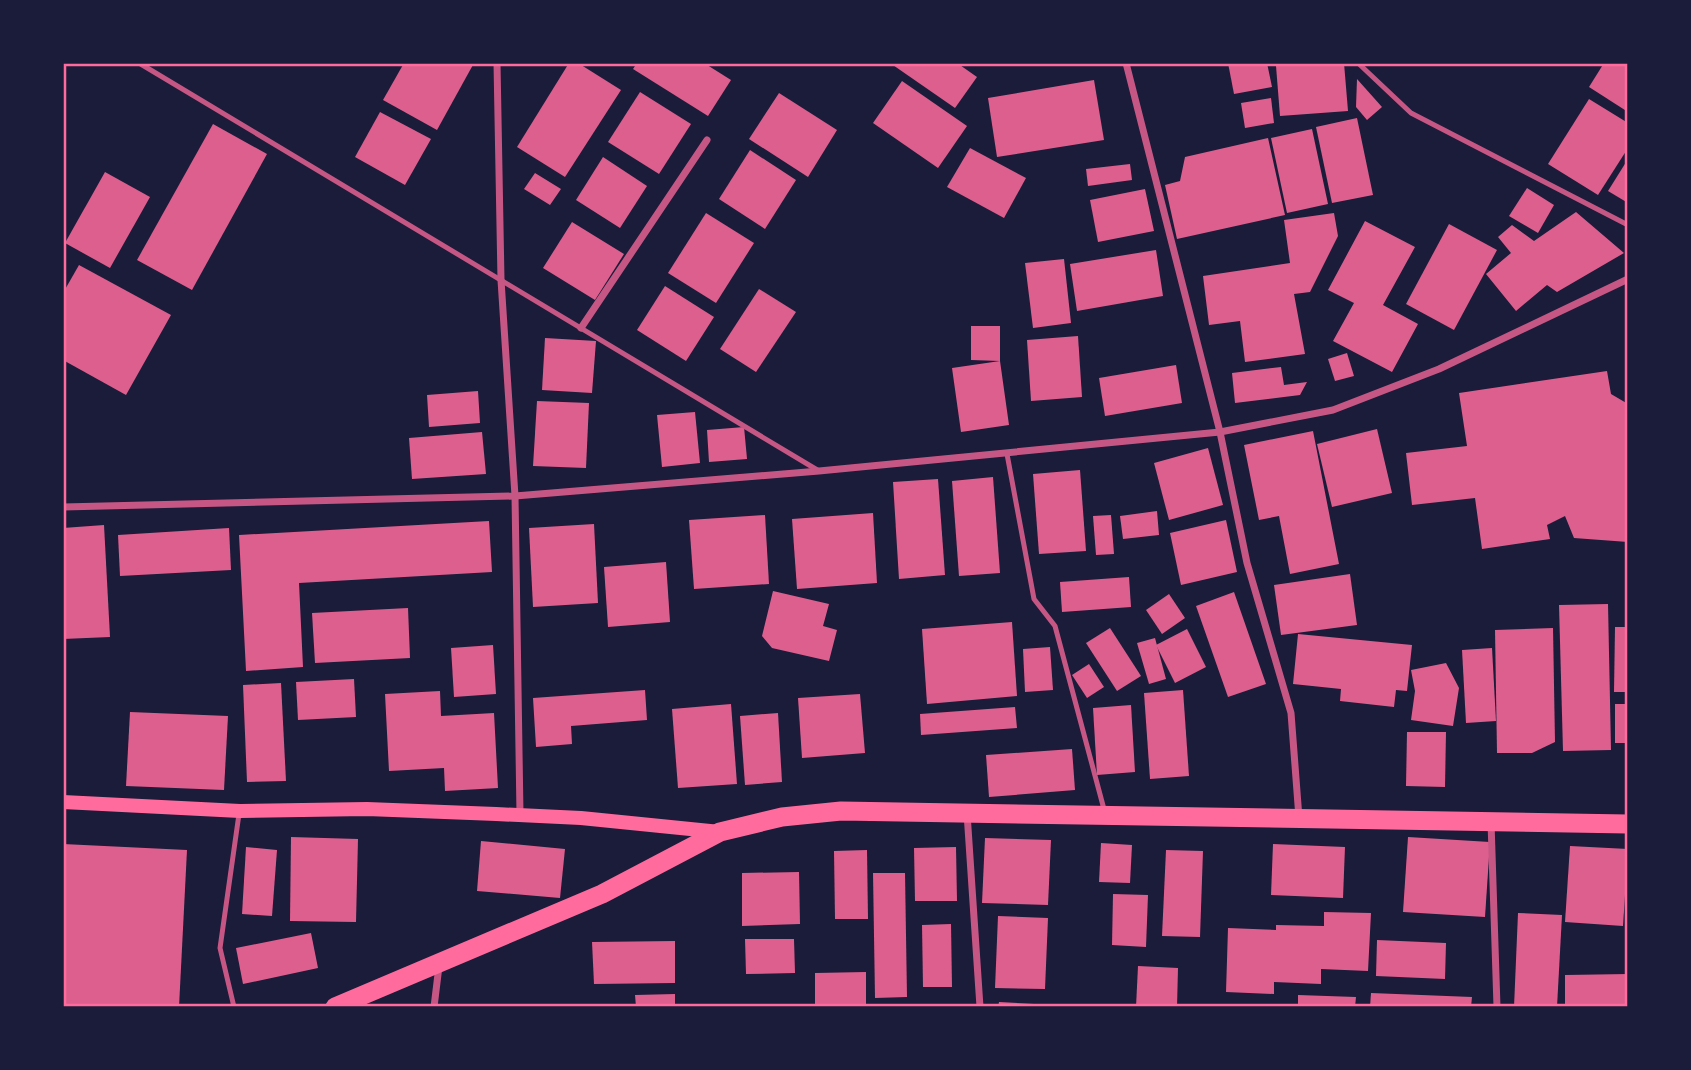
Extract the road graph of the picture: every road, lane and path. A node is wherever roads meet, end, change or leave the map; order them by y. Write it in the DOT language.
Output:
graph roads {
  1 [pos="139,63"];
  2 [pos="497,63"];
  3 [pos="1125,63"];
  4 [pos="1358,63"];
  5 [pos="707,139"];
  6 [pos="1628,225"];
  7 [pos="1628,279"];
  8 [pos="501,280"];
  9 [pos="581,328"];
  10 [pos="1220,432"];
  11 [pos="1007,454"];
  12 [pos="819,471"];
  13 [pos="515,496"];
  14 [pos="63,507"];
  15 [pos="63,802"];
  16 [pos="240,811"];
  17 [pos="967,813"];
  18 [pos="520,815"];
  19 [pos="1106,815"];
  20 [pos="1299,819"];
  21 [pos="1491,822"];
  22 [pos="1628,824"];
  23 [pos="720,832"];
  24 [pos="439,964"];
  25 [pos="234,1007"];
  26 [pos="335,1007"];
  27 [pos="434,1007"];
  28 [pos="980,1007"];
  29 [pos="1497,1007"];
  1 -- 8 [label="lane"];
  2 -- 8 [label="street"];
  3 -- 10 [label="street"];
  4 -- 6 [label="lane"];
  5 -- 9 [label="street"];
  7 -- 10 [label="street"];
  8 -- 9 [label="lane"];
  8 -- 13 [label="street"];
  9 -- 12 [label="lane"];
  10 -- 11 [label="street"];
  10 -- 20 [label="street"];
  11 -- 12 [label="street"];
  11 -- 19 [label="lane"];
  12 -- 13 [label="street"];
  13 -- 14 [label="street"];
  13 -- 18 [label="street"];
  15 -- 16 [label="main road"];
  16 -- 18 [label="main road"];
  16 -- 25 [label="lane"];
  17 -- 19 [label="highway"];
  17 -- 23 [label="highway"];
  17 -- 28 [label="street"];
  18 -- 23 [label="main road"];
  19 -- 20 [label="highway"];
  20 -- 21 [label="highway"];
  21 -- 22 [label="highway"];
  21 -- 29 [label="street"];
  23 -- 24 [label="highway"];
  24 -- 26 [label="highway"];
  24 -- 27 [label="street"];
}
